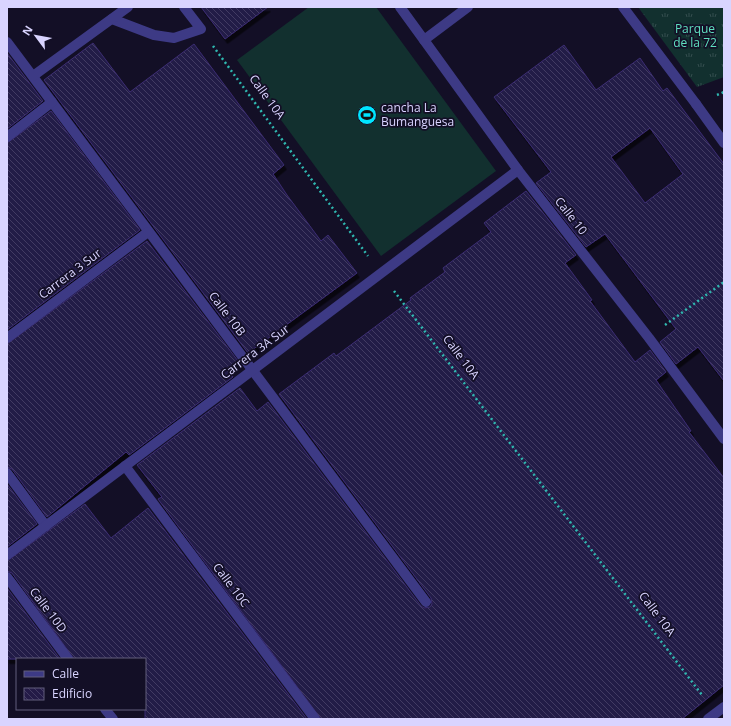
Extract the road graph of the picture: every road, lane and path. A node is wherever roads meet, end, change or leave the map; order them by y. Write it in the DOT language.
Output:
graph roads {
  1 [pos="128,7"];
  2 [pos="184,7"];
  3 [pos="400,7"];
  4 [pos="468,7"];
  5 [pos="623,7"];
  6 [pos="112,19"];
  7 [pos="201,29"];
  8 [pos="424,40"];
  9 [pos="7,42"];
  10 [pos="33,76"];
  11 [pos="52,102"];
  12 [pos="7,137"];
  13 [pos="724,143"];
  14 [pos="518,170"];
  15 [pos="148,232"];
  16 [pos="381,273"];
  17 [pos="724,282"];
  18 [pos="7,338"];
  19 [pos="649,338"];
  20 [pos="253,370"];
  21 [pos="724,439"];
  22 [pos="126,466"];
  23 [pos="7,473"];
  24 [pos="46,526"];
  25 [pos="7,555"];
  26 [pos="7,577"];
  27 [pos="426,602"];
  28 [pos="67,658"];
  29 [pos="106,710"];
  30 [pos="717,715"];
  31 [pos="113,719"];
  32 [pos="315,719"];
  1 -- 6 [label="street"];
  2 -- 7 [label="street"];
  3 -- 8 [label="street, Calle 10"];
  4 -- 8 [label="street"];
  5 -- 13 [label="street"];
  6 -- 7 [label="street"];
  6 -- 10 [label="street"];
  7 -- 16 [label="path, Calle 10A"];
  8 -- 14 [label="street, Calle 10"];
  9 -- 10 [label="street, Calle 10B"];
  10 -- 11 [label="street, Calle 10B"];
  11 -- 12 [label="street"];
  11 -- 15 [label="street, Calle 10B"];
  14 -- 16 [label="street, Carrera 3A Sur"];
  14 -- 19 [label="street, Calle 10"];
  15 -- 18 [label="street, Carrera 3 Sur"];
  15 -- 20 [label="street, Calle 10B"];
  16 -- 20 [label="street, Carrera 3A Sur"];
  16 -- 30 [label="path, Calle 10A"];
  17 -- 19 [label="path"];
  19 -- 21 [label="street, Calle 10"];
  20 -- 22 [label="street, Carrera 3A Sur"];
  20 -- 27 [label="street, Calle 10B"];
  22 -- 24 [label="street, Carrera 3A Sur"];
  22 -- 32 [label="street, Calle 10C"];
  23 -- 24 [label="street"];
  24 -- 25 [label="street, Carrera 3A Sur"];
  26 -- 28 [label="street, Calle 10D"];
  29 -- 31 [label="street"];
}
